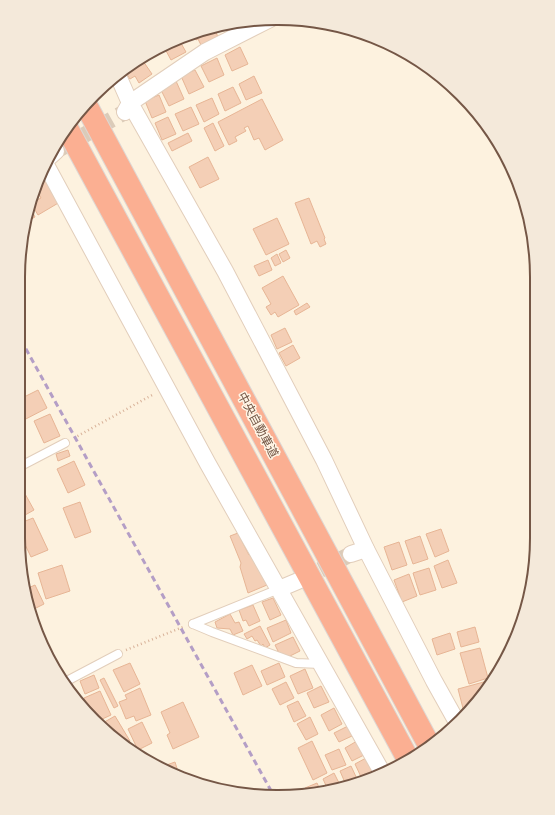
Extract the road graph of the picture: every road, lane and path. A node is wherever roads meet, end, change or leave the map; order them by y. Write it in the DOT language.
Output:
graph roads {
  1 [pos="256,26"];
  2 [pos="119,81"];
  3 [pos="127,108"];
  4 [pos="88,111"];
  5 [pos="70,134"];
  6 [pos="49,170"];
  7 [pos="166,387"];
  8 [pos="65,443"];
  9 [pos="25,464"];
  10 [pos="366,549"];
  11 [pos="350,554"];
  12 [pos="298,581"];
  13 [pos="279,589"];
  14 [pos="193,624"];
  15 [pos="118,654"];
  16 [pos="321,664"];
  17 [pos="69,680"];
  18 [pos="454,717"];
  19 [pos="427,741"];
  20 [pos="406,755"];
  21 [pos="380,768"];
  1 -- 3 [label="street"];
  2 -- 3 [label="street"];
  3 -- 10 [label="street"];
  4 -- 19 [label="highway, 中央自動車道"];
  5 -- 20 [label="highway"];
  6 -- 7 [label="street"];
  7 -- 8 [label="path"];
  7 -- 13 [label="street"];
  8 -- 9 [label="lane"];
  10 -- 11 [label="street"];
  10 -- 18 [label="street"];
  12 -- 13 [label="street"];
  13 -- 14 [label="lane"];
  13 -- 16 [label="street"];
  14 -- 15 [label="path"];
  14 -- 16 [label="lane"];
  15 -- 17 [label="lane"];
  16 -- 21 [label="street"];
}
